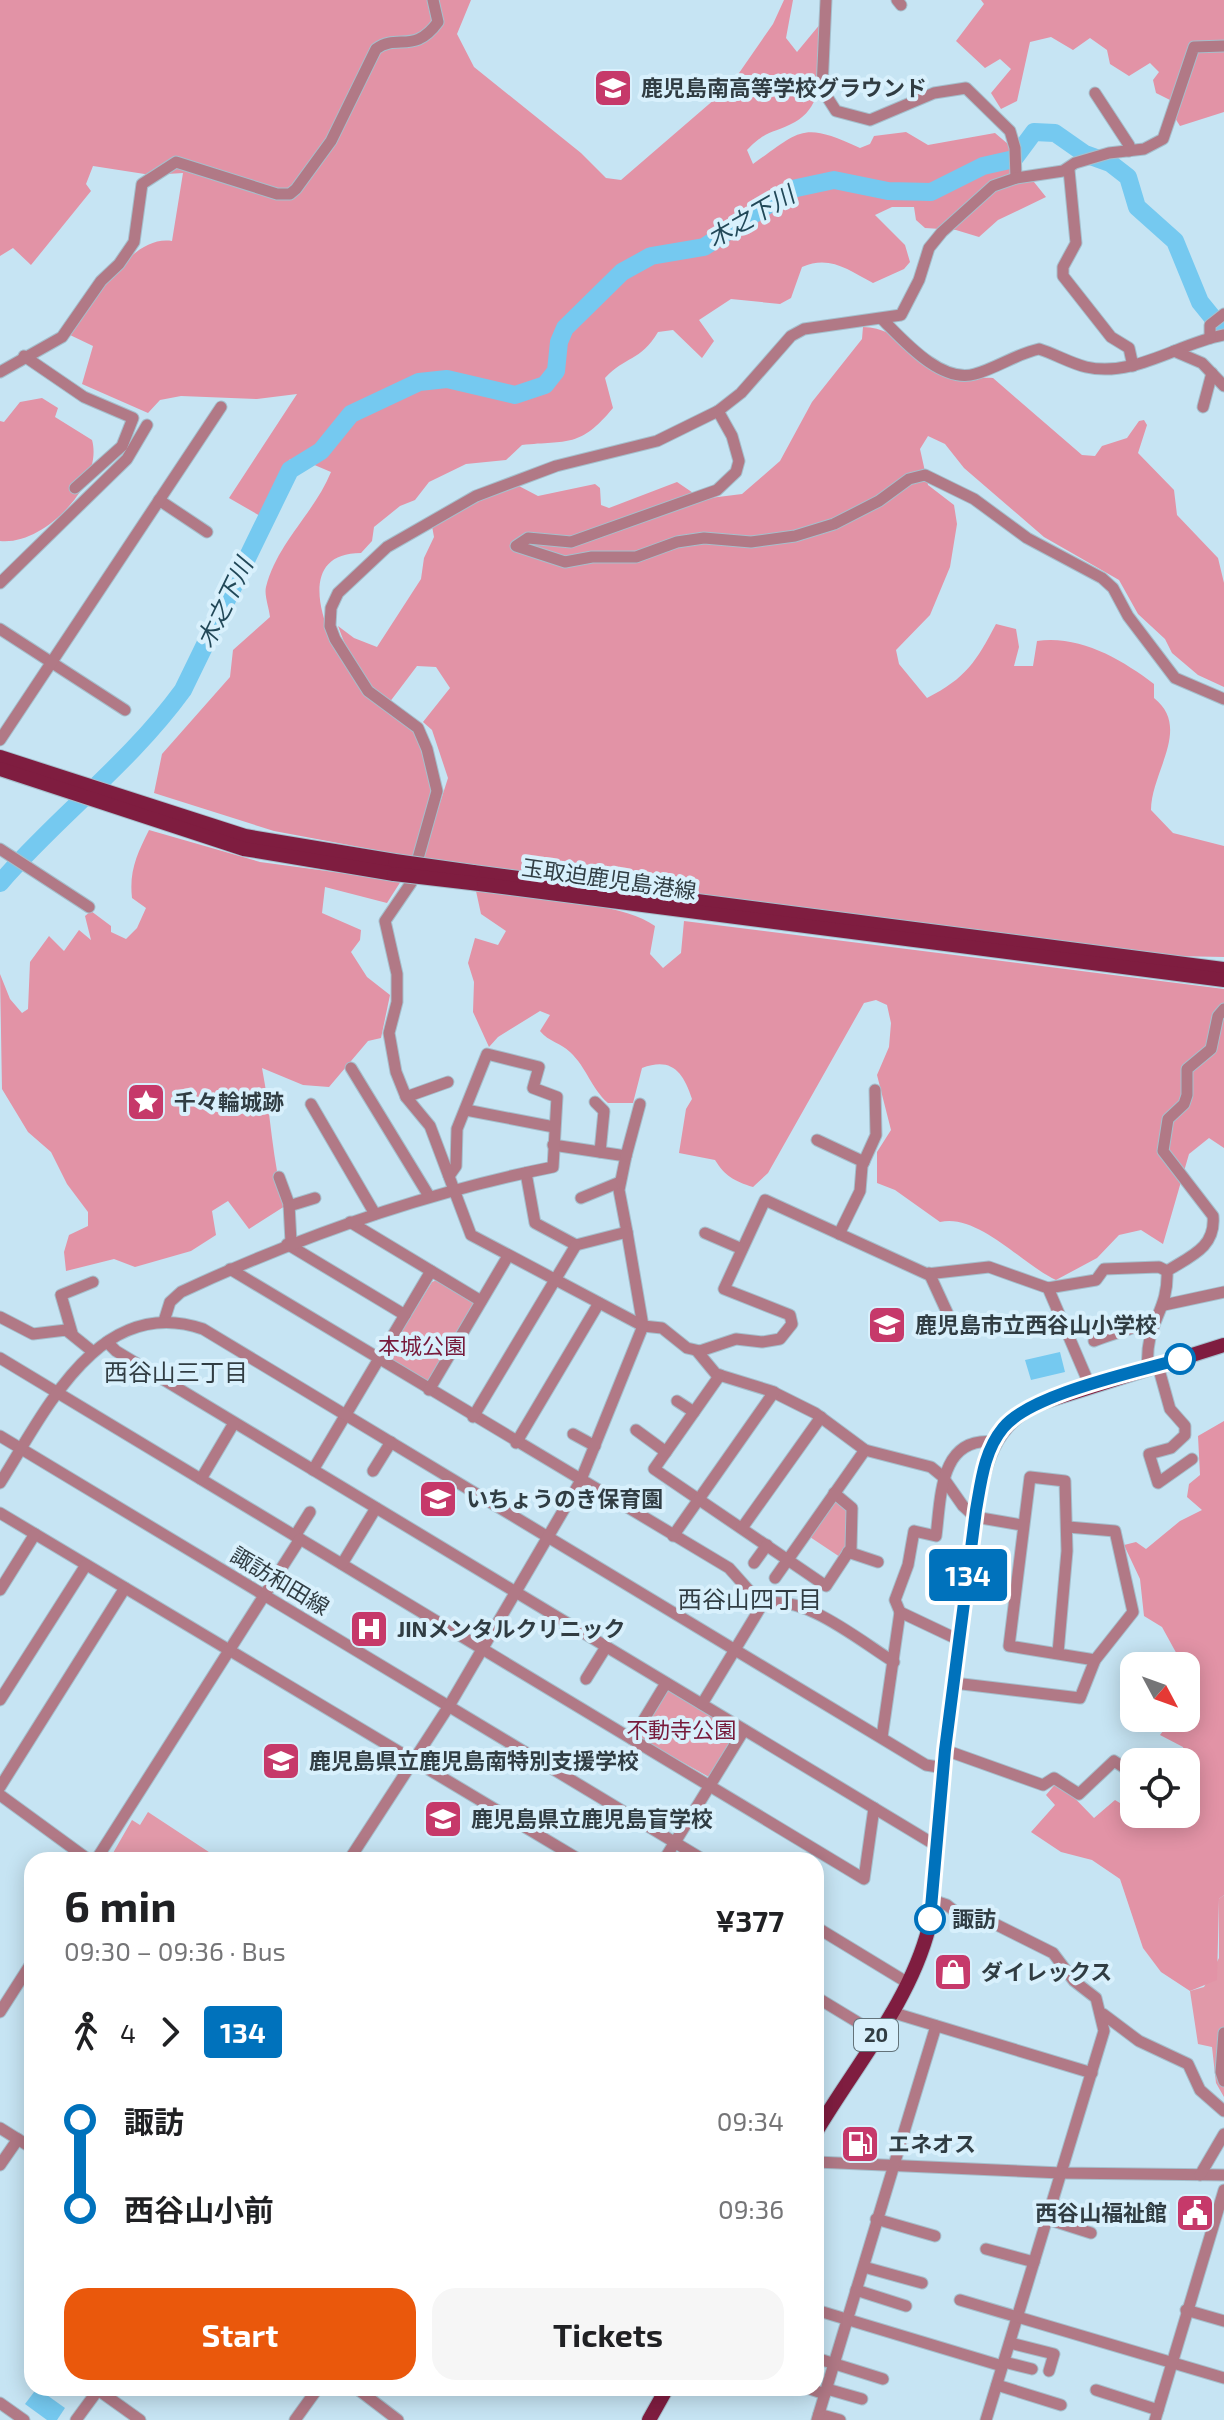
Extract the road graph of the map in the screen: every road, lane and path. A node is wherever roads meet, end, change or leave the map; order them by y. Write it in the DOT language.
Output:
graph roads {
  1 [pos="433,0"];
  2 [pos="826,0"];
  3 [pos="1224,46"];
  4 [pos="1095,93"];
  5 [pos="1129,151"];
  6 [pos="1069,170"];
  7 [pos="1016,176"];
  8 [pos="1223,315"];
  9 [pos="882,319"];
  10 [pos="1210,332"];
  11 [pos="1224,335"];
  12 [pos="1174,351"];
  13 [pos="24,356"];
  14 [pos="1133,366"];
  15 [pos="0,372"];
  16 [pos="1212,373"];
  17 [pos="1224,386"];
  18 [pos="221,407"];
  19 [pos="1203,407"];
  20 [pos="718,411"];
  21 [pos="147,425"];
  22 [pos="75,488"];
  23 [pos="159,500"];
  24 [pos="207,532"];
  25 [pos="0,583"];
  26 [pos="0,629"];
  27 [pos="52,663"];
  28 [pos="1224,699"];
  29 [pos="125,710"];
  30 [pos="0,740"];
  31 [pos="0,757"];
  32 [pos="0,769"];
  33 [pos="194,828"];
  34 [pos="0,849"];
  35 [pos="89,907"];
  36 [pos="945,938"];
  37 [pos="1224,969"];
  38 [pos="1224,980"];
  39 [pos="1224,1009"];
  40 [pos="351,1068"];
  41 [pos="448,1082"];
  42 [pos="875,1090"];
  43 [pos="406,1097"];
  44 [pos="595,1102"];
  45 [pos="311,1104"];
  46 [pos="640,1104"];
  47 [pos="466,1110"];
  48 [pos="554,1127"];
  49 [pos="817,1140"];
  50 [pos="553,1145"];
  51 [pos="600,1152"];
  52 [pos="626,1156"];
  53 [pos="864,1162"];
  54 [pos="526,1173"];
  55 [pos="279,1177"];
  56 [pos="451,1182"];
  57 [pos="620,1182"];
  58 [pos="429,1196"];
  59 [pos="315,1198"];
  60 [pos="581,1198"];
  61 [pos="289,1206"];
  62 [pos="375,1214"];
  63 [pos="350,1222"];
  64 [pos="627,1232"];
  65 [pos="705,1233"];
  66 [pos="839,1234"];
  67 [pos="289,1243"];
  68 [pos="576,1245"];
  69 [pos="742,1249"];
  70 [pos="508,1256"];
  71 [pos="230,1269"];
  72 [pos="431,1271"];
  73 [pos="1167,1271"];
  74 [pos="929,1273"];
  75 [pos="555,1280"];
  76 [pos="93,1282"];
  77 [pos="1048,1288"];
  78 [pos="1224,1292"];
  79 [pos="481,1301"];
  80 [pos="599,1303"];
  81 [pos="1164,1305"];
  82 [pos="405,1315"];
  83 [pos="0,1317"];
  84 [pos="1155,1318"];
  85 [pos="164,1321"];
  86 [pos="952,1323"];
  87 [pos="643,1326"];
  88 [pos="72,1333"];
  89 [pos="1094,1341"];
  90 [pos="107,1342"];
  91 [pos="1224,1345"];
  92 [pos="92,1351"];
  93 [pos="697,1351"];
  94 [pos="0,1358"];
  95 [pos="379,1360"];
  96 [pos="1153,1367"];
  97 [pos="720,1375"];
  98 [pos="1090,1386"];
  99 [pos="429,1390"];
  100 [pos="57,1392"];
  101 [pos="774,1392"];
  102 [pos="677,1401"];
  103 [pos="694,1412"];
  104 [pos="346,1416"];
  105 [pos="473,1417"];
  106 [pos="821,1417"];
  107 [pos="234,1423"];
  108 [pos="636,1430"];
  109 [pos="573,1434"];
  110 [pos="0,1436"];
  111 [pos="391,1442"];
  112 [pos="994,1442"];
  113 [pos="516,1443"];
  114 [pos="595,1446"];
  115 [pos="21,1449"];
  116 [pos="865,1450"];
  117 [pos="666,1452"];
  118 [pos="1192,1459"];
  119 [pos="313,1470"];
  120 [pos="373,1471"];
  121 [pos="942,1476"];
  122 [pos="201,1479"];
  123 [pos="580,1482"];
  124 [pos="0,1483"];
  125 [pos="834,1493"];
  126 [pos="699,1499"];
  127 [pos="376,1508"];
  128 [pos="310,1512"];
  129 [pos="0,1513"];
  130 [pos="975,1517"];
  131 [pos="1022,1525"];
  132 [pos="1068,1527"];
  133 [pos="742,1528"];
  134 [pos="35,1534"];
  135 [pos="673,1536"];
  136 [pos="298,1537"];
  137 [pos="549,1537"];
  138 [pos="767,1545"];
  139 [pos="848,1552"];
  140 [pos="788,1560"];
  141 [pos="878,1562"];
  142 [pos="754,1563"];
  143 [pos="342,1564"];
  144 [pos="86,1565"];
  145 [pos="775,1578"];
  146 [pos="125,1588"];
  147 [pos="0,1590"];
  148 [pos="516,1593"];
  149 [pos="265,1595"];
  150 [pos="762,1605"];
  151 [pos="900,1612"];
  152 [pos="959,1640"];
  153 [pos="606,1647"];
  154 [pos="483,1649"];
  155 [pos="735,1649"];
  156 [pos="229,1651"];
  157 [pos="1058,1653"];
  158 [pos="1095,1660"];
  159 [pos="894,1662"];
  160 [pos="586,1679"];
  161 [pos="666,1683"];
  162 [pos="954,1683"];
  163 [pos="0,1700"];
  164 [pos="702,1704"];
  165 [pos="449,1706"];
  166 [pos="744,1730"];
  167 [pos="882,1737"];
  168 [pos="632,1739"];
  169 [pos="945,1750"];
  170 [pos="413,1763"];
  171 [pos="1120,1765"];
  172 [pos="944,1768"];
  173 [pos="710,1786"];
  174 [pos="0,1787"];
  175 [pos="0,1795"];
  176 [pos="874,1808"];
  177 [pos="675,1842"];
  178 [pos="937,1846"];
  179 [pos="78,1852"];
  180 [pos="101,1852"];
  181 [pos="354,1852"];
  182 [pos="566,1852"];
  183 [pos="669,1852"];
  184 [pos="691,1852"];
  185 [pos="819,1852"];
  186 [pos="824,1855"];
  187 [pos="932,1900"];
  188 [pos="824,1932"];
  189 [pos="24,1974"];
  190 [pos="908,1983"];
  191 [pos="824,2002"];
  192 [pos="0,2012"];
  193 [pos="891,2012"];
  194 [pos="1103,2014"];
  195 [pos="936,2026"];
  196 [pos="1224,2033"];
  197 [pos="877,2034"];
  198 [pos="1092,2073"];
  199 [pos="1224,2081"];
  200 [pos="1224,2111"];
  201 [pos="824,2119"];
  202 [pos="0,2128"];
  203 [pos="1224,2134"];
  204 [pos="18,2139"];
  205 [pos="24,2143"];
  206 [pos="824,2162"];
  207 [pos="894,2164"];
  208 [pos="0,2165"];
  209 [pos="1061,2173"];
  210 [pos="1200,2175"];
  211 [pos="1224,2175"];
  212 [pos="1224,2190"];
  213 [pos="1221,2212"];
  214 [pos="876,2219"];
  215 [pos="1047,2219"];
  216 [pos="1091,2233"];
  217 [pos="935,2236"];
  218 [pos="986,2249"];
  219 [pos="1034,2262"];
  220 [pos="864,2267"];
  221 [pos="922,2283"];
  222 [pos="856,2290"];
  223 [pos="961,2298"];
  224 [pos="906,2306"];
  225 [pos="1186,2310"];
  226 [pos="824,2313"];
  227 [pos="1018,2315"];
  228 [pos="846,2320"];
  229 [pos="1224,2321"];
  230 [pos="1010,2343"];
  231 [pos="824,2361"];
  232 [pos="1171,2363"];
  233 [pos="834,2364"];
  234 [pos="1003,2364"];
  235 [pos="1032,2369"];
  236 [pos="1049,2371"];
  237 [pos="1224,2378"];
  238 [pos="883,2379"];
  239 [pos="997,2385"];
  240 [pos="1096,2390"];
  241 [pos="826,2391"];
  242 [pos="94,2396"];
  243 [pos="106,2396"];
  244 [pos="312,2396"];
  245 [pos="366,2396"];
  246 [pos="662,2396"];
  247 [pos="862,2399"];
  248 [pos="0,2403"];
  249 [pos="1061,2405"];
  250 [pos="1156,2415"];
  251 [pos="818,2417"];
  252 [pos="134,2418"];
  253 [pos="22,2420"];
  254 [pos="76,2420"];
  255 [pos="295,2420"];
  256 [pos="398,2420"];
  257 [pos="649,2420"];
  258 [pos="840,2420"];
  259 [pos="986,2420"];
  1 -- 13 [label="street"];
  2 -- 7 [label="street"];
  3 -- 5 [label="street"];
  4 -- 5 [label="street"];
  5 -- 6 [label="street"];
  6 -- 7 [label="street"];
  6 -- 14 [label="street"];
  7 -- 9 [label="street"];
  8 -- 10 [label="street"];
  9 -- 14 [label="street"];
  9 -- 20 [label="street"];
  10 -- 11 [label="street"];
  10 -- 12 [label="street"];
  12 -- 14 [label="street"];
  12 -- 16 [label="street"];
  13 -- 15 [label="street"];
  13 -- 22 [label="street"];
  16 -- 17 [label="street"];
  16 -- 19 [label="street"];
  18 -- 23 [label="street"];
  20 -- 28 [label="street"];
  20 -- 43 [label="street"];
  21 -- 25 [label="street"];
  23 -- 24 [label="street"];
  23 -- 27 [label="street"];
  26 -- 27 [label="street"];
  27 -- 29 [label="street"];
  27 -- 30 [label="street"];
  31 -- 33 [label="main road, 玉取迫鹿児島港線"];
  32 -- 33 [label="main road, 玉取迫鹿児島港線"];
  33 -- 36 [label="main road, 玉取迫鹿児島港線, bridge"];
  34 -- 35 [label="street"];
  36 -- 37 [label="main road, 玉取迫鹿児島港線"];
  36 -- 38 [label="main road, 玉取迫鹿児島港線"];
  39 -- 73 [label="street"];
  40 -- 58 [label="street"];
  41 -- 43 [label="street"];
  42 -- 53 [label="street"];
  43 -- 56 [label="street"];
  44 -- 51 [label="street"];
  45 -- 62 [label="street"];
  46 -- 52 [label="street"];
  47 -- 48 [label="street"];
  47 -- 48 [label="street"];
  47 -- 56 [label="street"];
  48 -- 50 [label="street"];
  49 -- 53 [label="street"];
  50 -- 51 [label="street"];
  50 -- 54 [label="street"];
  51 -- 52 [label="street"];
  52 -- 57 [label="street"];
  53 -- 66 [label="street"];
  54 -- 56 [label="street"];
  54 -- 68 [label="street"];
  55 -- 61 [label="street"];
  56 -- 58 [label="street"];
  56 -- 70 [label="street"];
  57 -- 60 [label="street"];
  57 -- 64 [label="street"];
  58 -- 62 [label="street"];
  59 -- 61 [label="street"];
  61 -- 67 [label="street"];
  62 -- 63 [label="street"];
  63 -- 67 [label="street"];
  63 -- 72 [label="street"];
  64 -- 68 [label="street"];
  64 -- 87 [label="street"];
  65 -- 69 [label="street"];
  66 -- 69 [label="street"];
  66 -- 74 [label="street"];
  67 -- 71 [label="street"];
  67 -- 82 [label="street"];
  68 -- 75 [label="street"];
  69 -- 93 [label="street"];
  70 -- 75 [label="street"];
  70 -- 79 [label="street"];
  71 -- 85 [label="street"];
  71 -- 95 [label="street"];
  72 -- 79 [label="street"];
  72 -- 82 [label="street"];
  73 -- 77 [label="street"];
  73 -- 81 [label="street"];
  74 -- 77 [label="street"];
  74 -- 86 [label="street"];
  75 -- 80 [label="street"];
  75 -- 105 [label="street"];
  76 -- 88 [label="street"];
  77 -- 98 [label="street"];
  78 -- 81 [label="street"];
  79 -- 99 [label="street"];
  80 -- 87 [label="street"];
  80 -- 113 [label="street"];
  81 -- 84 [label="street"];
  82 -- 95 [label="street"];
  83 -- 88 [label="street"];
  84 -- 89 [label="street"];
  84 -- 96 [label="street"];
  85 -- 90 [label="street"];
  85 -- 104 [label="street"];
  87 -- 93 [label="street"];
  87 -- 114 [label="street"];
  88 -- 92 [label="street"];
  90 -- 92 [label="street"];
  90 -- 107 [label="street"];
  91 -- 96 [label="main road, 20"];
  92 -- 100 [label="street"];
  93 -- 97 [label="street"];
  94 -- 100 [label="street"];
  95 -- 99 [label="street"];
  95 -- 104 [label="street"];
  96 -- 98 [label="main road, 20"];
  96 -- 118 [label="street"];
  97 -- 101 [label="street"];
  97 -- 103 [label="street"];
  98 -- 112 [label="main road, 20"];
  99 -- 105 [label="street"];
  100 -- 115 [label="street"];
  100 -- 122 [label="street"];
  101 -- 106 [label="street"];
  101 -- 126 [label="street"];
  102 -- 103 [label="street"];
  103 -- 117 [label="street"];
  104 -- 111 [label="street"];
  104 -- 119 [label="street"];
  105 -- 113 [label="street"];
  106 -- 116 [label="street"];
  106 -- 133 [label="street"];
  107 -- 119 [label="street"];
  107 -- 122 [label="street"];
  108 -- 117 [label="street"];
  109 -- 114 [label="street"];
  110 -- 115 [label="street, 諏訪和田線"];
  111 -- 120 [label="street"];
  111 -- 137 [label="street"];
  112 -- 121 [label="street"];
  112 -- 130 [label="main road, 20"];
  113 -- 123 [label="street"];
  114 -- 123 [label="street"];
  115 -- 124 [label="street"];
  115 -- 149 [label="street, 諏訪和田線"];
  116 -- 121 [label="street"];
  116 -- 125 [label="street"];
  117 -- 126 [label="street"];
  119 -- 127 [label="street"];
  121 -- 130 [label="street"];
  121 -- 151 [label="street"];
  122 -- 136 [label="street"];
  123 -- 135 [label="street"];
  123 -- 137 [label="street"];
  125 -- 139 [label="street"];
  125 -- 140 [label="street"];
  126 -- 133 [label="street"];
  126 -- 135 [label="street"];
  127 -- 143 [label="street"];
  127 -- 148 [label="street"];
  128 -- 136 [label="street"];
  129 -- 134 [label="street"];
  130 -- 131 [label="street"];
  130 -- 152 [label="main road, 20"];
  131 -- 132 [label="street"];
  131 -- 157 [label="street"];
  132 -- 157 [label="street"];
  132 -- 158 [label="street"];
  133 -- 138 [label="street"];
  134 -- 144 [label="street"];
  134 -- 147 [label="street"];
  135 -- 150 [label="street"];
  136 -- 143 [label="street"];
  136 -- 149 [label="street"];
  137 -- 148 [label="street"];
  137 -- 155 [label="street"];
  138 -- 140 [label="street"];
  138 -- 142 [label="street"];
  139 -- 140 [label="street"];
  139 -- 141 [label="street"];
  140 -- 145 [label="street"];
  143 -- 154 [label="street"];
  144 -- 146 [label="street"];
  144 -- 163 [label="street"];
  146 -- 156 [label="street"];
  146 -- 174 [label="street"];
  148 -- 153 [label="street"];
  148 -- 154 [label="street"];
  149 -- 156 [label="street"];
  149 -- 165 [label="street, 諏訪和田線"];
  150 -- 155 [label="street"];
  150 -- 159 [label="street"];
  151 -- 152 [label="street"];
  151 -- 159 [label="street"];
  152 -- 162 [label="main road, 20"];
  153 -- 160 [label="street"];
  153 -- 161 [label="street"];
  154 -- 165 [label="street"];
  154 -- 168 [label="street"];
  155 -- 164 [label="street"];
  155 -- 167 [label="street"];
  156 -- 170 [label="street"];
  156 -- 180 [label="street"];
  157 -- 158 [label="street"];
  158 -- 162 [label="street"];
  159 -- 167 [label="street"];
  161 -- 164 [label="street"];
  161 -- 168 [label="street"];
  162 -- 169 [label="main road, 20"];
  164 -- 166 [label="street"];
  165 -- 170 [label="street"];
  165 -- 177 [label="street, 諏訪和田線"];
  166 -- 173 [label="street"];
  166 -- 176 [label="street"];
  167 -- 172 [label="street"];
  168 -- 173 [label="street"];
  169 -- 171 [label="street"];
  169 -- 172 [label="main road, 20"];
  170 -- 181 [label="street"];
  170 -- 182 [label="street"];
  172 -- 178 [label="main road, 20"];
  173 -- 177 [label="street"];
  173 -- 185 [label="street"];
  175 -- 179 [label="street"];
  176 -- 178 [label="street"];
  176 -- 186 [label="street"];
  177 -- 183 [label="street"];
  177 -- 184 [label="street, 諏訪和田線"];
  178 -- 187 [label="main road, 20"];
  187 -- 190 [label="main road, 20"];
  187 -- 194 [label="street"];
  188 -- 190 [label="street"];
  189 -- 192 [label="street"];
  190 -- 193 [label="main road, 20"];
  191 -- 197 [label="street"];
  193 -- 195 [label="street"];
  193 -- 197 [label="main road, 20"];
  194 -- 198 [label="street"];
  194 -- 200 [label="street"];
  195 -- 198 [label="street"];
  195 -- 207 [label="street"];
  196 -- 199 [label="street"];
  197 -- 201 [label="main road, 20"];
  198 -- 209 [label="street"];
  202 -- 204 [label="street"];
  203 -- 210 [label="street"];
  204 -- 205 [label="street"];
  204 -- 208 [label="street"];
  206 -- 207 [label="street"];
  207 -- 209 [label="street"];
  207 -- 214 [label="street"];
  209 -- 210 [label="street"];
  209 -- 215 [label="street"];
  210 -- 211 [label="street"];
  212 -- 213 [label="street"];
  213 -- 225 [label="street"];
  214 -- 217 [label="street"];
  214 -- 220 [label="street"];
  215 -- 216 [label="street"];
  215 -- 219 [label="street"];
  218 -- 219 [label="street"];
  219 -- 227 [label="street"];
  220 -- 221 [label="street"];
  220 -- 222 [label="street"];
  222 -- 224 [label="street"];
  222 -- 228 [label="street"];
  223 -- 227 [label="street"];
  225 -- 229 [label="street"];
  225 -- 232 [label="street"];
  226 -- 228 [label="street"];
  227 -- 230 [label="street"];
  227 -- 232 [label="street"];
  228 -- 233 [label="street"];
  228 -- 234 [label="street"];
  230 -- 234 [label="street"];
  230 -- 236 [label="street"];
  231 -- 233 [label="street"];
  232 -- 237 [label="street"];
  232 -- 250 [label="street"];
  233 -- 238 [label="street"];
  233 -- 241 [label="street"];
  234 -- 235 [label="street"];
  234 -- 239 [label="street"];
  239 -- 249 [label="street"];
  239 -- 259 [label="street"];
  240 -- 250 [label="street"];
  241 -- 247 [label="street"];
  241 -- 251 [label="street"];
  242 -- 254 [label="street"];
  243 -- 252 [label="street"];
  244 -- 255 [label="street"];
  245 -- 256 [label="street"];
  246 -- 257 [label="main road"];
  248 -- 253 [label="street"];
  251 -- 258 [label="street"];
}
